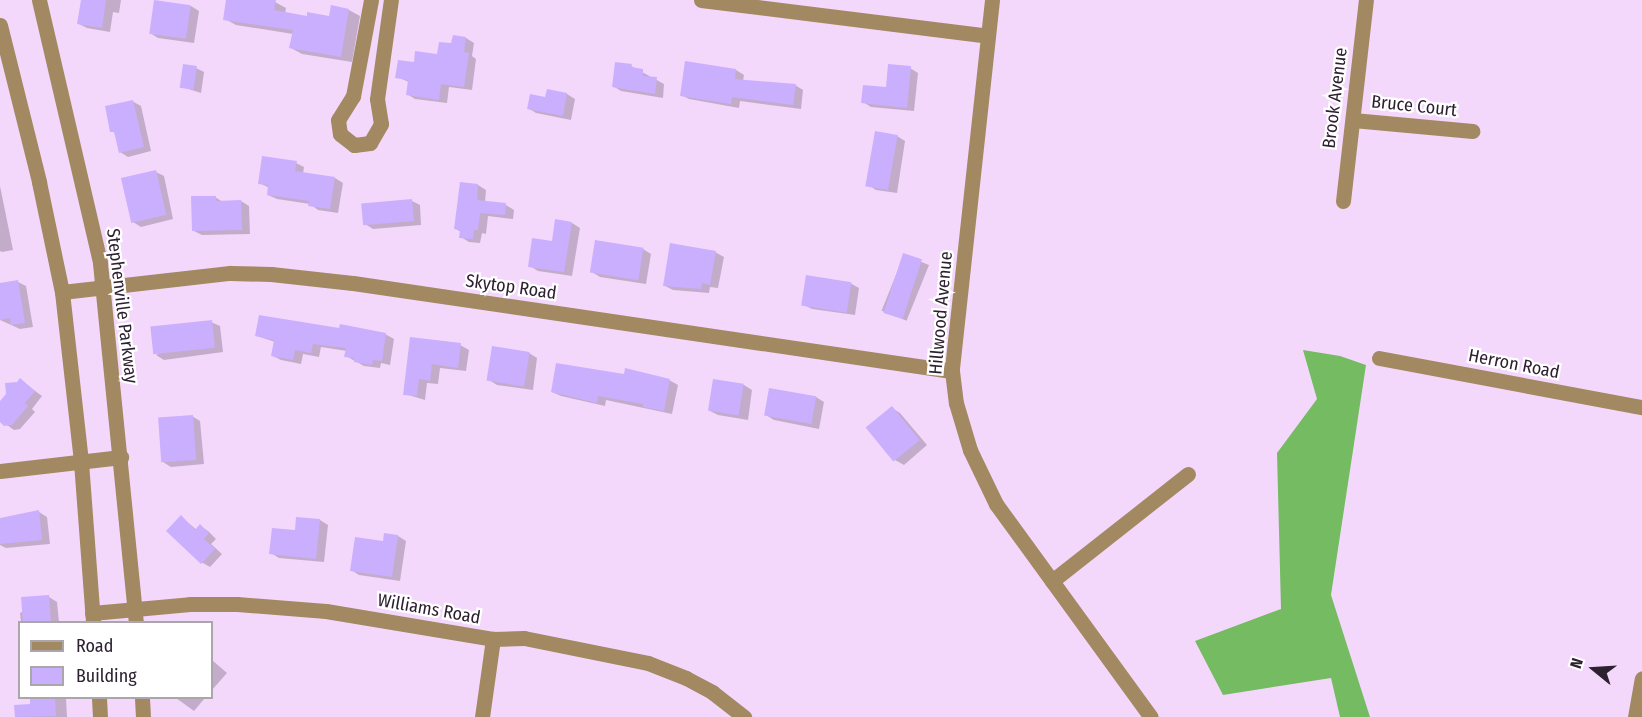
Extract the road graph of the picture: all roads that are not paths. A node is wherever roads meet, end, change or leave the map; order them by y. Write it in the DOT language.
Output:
graph roads {
  1 [pos="39,0"];
  2 [pos="372,0"];
  3 [pos="391,0"];
  4 [pos="701,0"];
  5 [pos="992,0"];
  6 [pos="1366,0"];
  7 [pos="0,25"];
  8 [pos="988,36"];
  9 [pos="1353,120"];
  10 [pos="1472,131"];
  11 [pos="1343,201"];
  12 [pos="103,287"];
  13 [pos="62,292"];
  14 [pos="1378,358"];
  15 [pos="952,371"];
  16 [pos="1642,407"];
  17 [pos="120,457"];
  18 [pos="81,462"];
  19 [pos="0,471"];
  20 [pos="1188,474"];
  21 [pos="1052,581"];
  22 [pos="135,616"];
  23 [pos="92,618"];
  24 [pos="493,639"];
  25 [pos="1642,679"];
  26 [pos="99,699"];
  27 [pos="142,699"];
  28 [pos="1640,701"];
  29 [pos="100,717"];
  30 [pos="143,717"];
  31 [pos="482,717"];
  32 [pos="744,717"];
  33 [pos="1151,717"];
  34 [pos="1635,717"];
  1 -- 12 [label="street, Stephenville Parkway"];
  2 -- 3 [label="street"];
  4 -- 8 [label="street"];
  5 -- 8 [label="street, Hillwood Avenue"];
  6 -- 9 [label="street, Brook Avenue"];
  7 -- 13 [label="street"];
  8 -- 15 [label="street, Hillwood Avenue"];
  9 -- 10 [label="street, Bruce Court"];
  9 -- 11 [label="street, Brook Avenue"];
  12 -- 13 [label="street, Skytop Road"];
  12 -- 15 [label="street, Skytop Road"];
  12 -- 17 [label="street, Stephenville Parkway"];
  13 -- 18 [label="street"];
  14 -- 16 [label="street, Herron Road"];
  15 -- 21 [label="street, Hillwood Avenue"];
  17 -- 18 [label="street"];
  17 -- 22 [label="street, Stephenville Parkway"];
  18 -- 19 [label="street"];
  18 -- 23 [label="street"];
  20 -- 21 [label="street"];
  21 -- 33 [label="street, Hillwood Avenue"];
  22 -- 23 [label="street, Williams Road"];
  22 -- 24 [label="street, Williams Road"];
  24 -- 31 [label="street"];
  24 -- 32 [label="street, Williams Road"];
  25 -- 28 [label="street"];
  26 -- 29 [label="street"];
  27 -- 30 [label="street"];
  28 -- 34 [label="street"];
}
